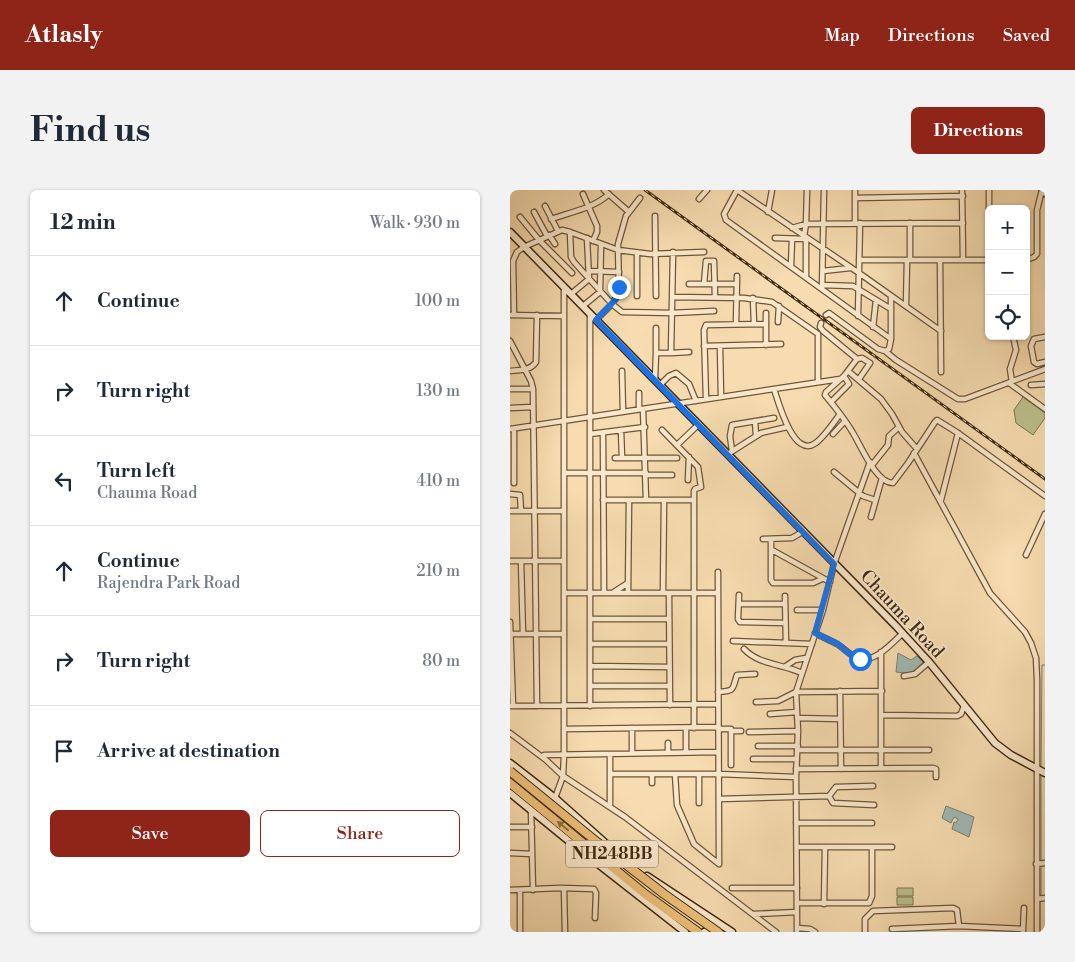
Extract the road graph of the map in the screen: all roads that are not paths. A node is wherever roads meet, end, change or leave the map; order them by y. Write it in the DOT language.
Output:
graph roads {
  1 [pos="604,190"];
  2 [pos="707,190"];
  3 [pos="772,190"];
  4 [pos="807,190"];
  5 [pos="824,190"];
  6 [pos="855,190"];
  7 [pos="937,190"];
  8 [pos="962,190"];
  9 [pos="989,190"];
  10 [pos="1042,190"];
  11 [pos="1045,193"];
  12 [pos="583,194"];
  13 [pos="608,194"];
  14 [pos="937,196"];
  15 [pos="962,196"];
  16 [pos="640,198"];
  17 [pos="856,198"];
  18 [pos="699,199"];
  19 [pos="989,205"];
  20 [pos="545,206"];
  21 [pos="589,206"];
  22 [pos="534,212"];
  23 [pos="629,212"];
  24 [pos="768,212"];
  25 [pos="655,216"];
  26 [pos="520,217"];
  27 [pos="551,219"];
  28 [pos="963,222"];
  29 [pos="858,223"];
  30 [pos="910,223"];
  31 [pos="806,224"];
  32 [pos="824,224"];
  33 [pos="792,228"];
  34 [pos="558,231"];
  35 [pos="510,232"];
  36 [pos="570,232"];
  37 [pos="548,235"];
  38 [pos="587,238"];
  39 [pos="775,238"];
  40 [pos="805,238"];
  41 [pos="792,239"];
  42 [pos="539,240"];
  43 [pos="593,241"];
  44 [pos="555,244"];
  45 [pos="601,244"];
  46 [pos="524,246"];
  47 [pos="822,249"];
  48 [pos="618,250"];
  49 [pos="673,252"];
  50 [pos="704,252"];
  51 [pos="637,253"];
  52 [pos="656,253"];
  53 [pos="1030,258"];
  54 [pos="859,260"];
  55 [pos="908,260"];
  56 [pos="940,260"];
  57 [pos="963,260"];
  58 [pos="985,260"];
  59 [pos="791,266"];
  60 [pos="850,268"];
  61 [pos="588,271"];
  62 [pos="823,271"];
  63 [pos="600,272"];
  64 [pos="619,272"];
  65 [pos="572,273"];
  66 [pos="860,273"];
  67 [pos="737,276"];
  68 [pos="806,277"];
  69 [pos="589,279"];
  70 [pos="689,284"];
  71 [pos="704,284"];
  72 [pos="715,284"];
  73 [pos="737,284"];
  74 [pos="564,287"];
  75 [pos="822,287"];
  76 [pos="859,290"];
  77 [pos="600,292"];
  78 [pos="571,294"];
  79 [pos="637,296"];
  80 [pos="656,296"];
  81 [pos="891,296"];
  82 [pos="673,297"];
  83 [pos="715,297"];
  84 [pos="737,298"];
  85 [pos="753,298"];
  86 [pos="876,300"];
  87 [pos="612,304"];
  88 [pos="583,306"];
  89 [pos="779,306"];
  90 [pos="906,306"];
  91 [pos="891,309"];
  92 [pos="714,311"];
  93 [pos="672,313"];
  94 [pos="590,314"];
  95 [pos="766,314"];
  96 [pos="512,315"];
  97 [pos="537,315"];
  98 [pos="826,315"];
  99 [pos="564,316"];
  100 [pos="858,316"];
  101 [pos="596,320"];
  102 [pos="778,322"];
  103 [pos="821,323"];
  104 [pos="736,324"];
  105 [pos="754,324"];
  106 [pos="766,324"];
  107 [pos="873,327"];
  108 [pos="656,328"];
  109 [pos="941,331"];
  110 [pos="1045,337"];
  111 [pos="891,339"];
  112 [pos="1014,340"];
  113 [pos="510,342"];
  114 [pos="781,344"];
  115 [pos="766,345"];
  116 [pos="704,346"];
  117 [pos="720,346"];
  118 [pos="885,351"];
  119 [pos="689,352"];
  120 [pos="656,353"];
  121 [pos="671,353"];
  122 [pos="857,359"];
  123 [pos="1045,362"];
  124 [pos="1045,369"];
  125 [pos="525,370"];
  126 [pos="848,370"];
  127 [pos="510,371"];
  128 [pos="622,371"];
  129 [pos="941,372"];
  130 [pos="842,377"];
  131 [pos="655,379"];
  132 [pos="859,380"];
  133 [pos="818,382"];
  134 [pos="1011,382"];
  135 [pos="1045,384"];
  136 [pos="660,385"];
  137 [pos="1032,385"];
  138 [pos="510,389"];
  139 [pos="533,389"];
  140 [pos="774,389"];
  141 [pos="639,393"];
  142 [pos="721,397"];
  143 [pos="706,399"];
  144 [pos="696,401"];
  145 [pos="831,402"];
  146 [pos="678,404"];
  147 [pos="533,407"];
  148 [pos="510,408"];
  149 [pos="641,409"];
  150 [pos="1045,409"];
  151 [pos="623,412"];
  152 [pos="840,414"];
  153 [pos="590,417"];
  154 [pos="774,418"];
  155 [pos="564,421"];
  156 [pos="755,421"];
  157 [pos="845,421"];
  158 [pos="699,424"];
  159 [pos="532,426"];
  160 [pos="644,427"];
  161 [pos="788,427"];
  162 [pos="898,427"];
  163 [pos="512,429"];
  164 [pos="621,430"];
  165 [pos="662,430"];
  166 [pos="603,432"];
  167 [pos="958,433"];
  168 [pos="590,434"];
  169 [pos="833,434"];
  170 [pos="756,436"];
  171 [pos="677,445"];
  172 [pos="916,451"];
  173 [pos="730,453"];
  174 [pos="688,456"];
  175 [pos="646,457"];
  176 [pos="615,458"];
  177 [pos="622,458"];
  178 [pos="871,463"];
  179 [pos="834,472"];
  180 [pos="564,473"];
  181 [pos="590,474"];
  182 [pos="603,474"];
  183 [pos="646,474"];
  184 [pos="672,475"];
  185 [pos="882,478"];
  186 [pos="688,480"];
  187 [pos="514,483"];
  188 [pos="858,493"];
  189 [pos="510,494"];
  190 [pos="1045,496"];
  191 [pos="603,500"];
  192 [pos="628,500"];
  193 [pos="646,500"];
  194 [pos="664,500"];
  195 [pos="694,500"];
  196 [pos="875,500"];
  197 [pos="941,500"];
  198 [pos="510,511"];
  199 [pos="521,511"];
  200 [pos="534,511"];
  201 [pos="564,511"];
  202 [pos="1045,514"];
  203 [pos="871,517"];
  204 [pos="804,531"];
  205 [pos="772,538"];
  206 [pos="763,539"];
  207 [pos="772,550"];
  208 [pos="1026,555"];
  209 [pos="510,561"];
  210 [pos="522,561"];
  211 [pos="534,561"];
  212 [pos="564,561"];
  213 [pos="834,564"];
  214 [pos="718,572"];
  215 [pos="822,578"];
  216 [pos="830,582"];
  217 [pos="628,583"];
  218 [pos="564,593"];
  219 [pos="590,593"];
  220 [pos="604,593"];
  221 [pos="613,593"];
  222 [pos="628,593"];
  223 [pos="663,593"];
  224 [pos="669,593"];
  225 [pos="694,593"];
  226 [pos="718,593"];
  227 [pos="739,595"];
  228 [pos="785,596"];
  229 [pos="738,604"];
  230 [pos="784,604"];
  231 [pos="797,610"];
  232 [pos="823,610"];
  233 [pos="590,619"];
  234 [pos="669,619"];
  235 [pos="510,622"];
  236 [pos="786,623"];
  237 [pos="815,633"];
  238 [pos="903,633"];
  239 [pos="510,634"];
  240 [pos="523,634"];
  241 [pos="536,634"];
  242 [pos="564,634"];
  243 [pos="733,641"];
  244 [pos="786,643"];
  245 [pos="590,644"];
  246 [pos="669,644"];
  247 [pos="812,644"];
  248 [pos="744,649"];
  249 [pos="881,652"];
  250 [pos="806,658"];
  251 [pos="928,662"];
  252 [pos="590,666"];
  253 [pos="786,666"];
  254 [pos="669,667"];
  255 [pos="802,673"];
  256 [pos="755,674"];
  257 [pos="904,676"];
  258 [pos="590,686"];
  259 [pos="670,686"];
  260 [pos="718,692"];
  261 [pos="796,692"];
  262 [pos="840,692"];
  263 [pos="882,692"];
  264 [pos="756,702"];
  265 [pos="718,704"];
  266 [pos="670,705"];
  267 [pos="694,705"];
  268 [pos="511,706"];
  269 [pos="537,706"];
  270 [pos="564,706"];
  271 [pos="590,706"];
  272 [pos="964,706"];
  273 [pos="797,712"];
  274 [pos="770,714"];
  275 [pos="882,715"];
  276 [pos="797,718"];
  277 [pos="840,719"];
  278 [pos="632,728"];
  279 [pos="686,728"];
  280 [pos="694,728"];
  281 [pos="718,728"];
  282 [pos="564,729"];
  283 [pos="731,731"];
  284 [pos="741,731"];
  285 [pos="798,731"];
  286 [pos="748,732"];
  287 [pos="510,733"];
  288 [pos="668,743"];
  289 [pos="758,746"];
  290 [pos="797,748"];
  291 [pos="880,749"];
  292 [pos="841,750"];
  293 [pos="929,750"];
  294 [pos="686,752"];
  295 [pos="718,752"];
  296 [pos="632,753"];
  297 [pos="668,753"];
  298 [pos="610,754"];
  299 [pos="544,755"];
  300 [pos="564,755"];
  301 [pos="753,759"];
  302 [pos="797,759"];
  303 [pos="510,763"];
  304 [pos="731,765"];
  305 [pos="881,768"];
  306 [pos="796,769"];
  307 [pos="841,769"];
  308 [pos="510,771"];
  309 [pos="1041,772"];
  310 [pos="610,774"];
  311 [pos="652,774"];
  312 [pos="675,774"];
  313 [pos="699,774"];
  314 [pos="719,774"];
  315 [pos="563,776"];
  316 [pos="796,777"];
  317 [pos="936,777"];
  318 [pos="510,782"];
  319 [pos="652,783"];
  320 [pos="873,786"];
  321 [pos="510,793"];
  322 [pos="829,796"];
  323 [pos="796,797"];
  324 [pos="554,798"];
  325 [pos="719,799"];
  326 [pos="699,803"];
  327 [pos="874,805"];
  328 [pos="610,807"];
  329 [pos="531,810"];
  330 [pos="872,822"];
  331 [pos="796,823"];
  332 [pos="510,827"];
  333 [pos="532,827"];
  334 [pos="892,846"];
  335 [pos="797,847"];
  336 [pos="825,847"];
  337 [pos="872,847"];
  338 [pos="510,853"];
  339 [pos="532,854"];
  340 [pos="1045,863"];
  341 [pos="1036,864"];
  342 [pos="732,888"];
  343 [pos="797,888"];
  344 [pos="564,889"];
  345 [pos="510,890"];
  346 [pos="520,890"];
  347 [pos="532,890"];
  348 [pos="1037,898"];
  349 [pos="1045,898"];
  350 [pos="798,903"];
  351 [pos="824,904"];
  352 [pos="1024,908"];
  353 [pos="797,912"];
  354 [pos="753,914"];
  355 [pos="595,918"];
  356 [pos="1037,924"];
  357 [pos="1045,924"];
  358 [pos="959,926"];
  359 [pos="721,929"];
  360 [pos="892,929"];
  361 [pos="797,930"];
  362 [pos="805,930"];
  363 [pos="1023,931"];
  364 [pos="520,932"];
  365 [pos="565,932"];
  366 [pos="685,932"];
  367 [pos="698,932"];
  368 [pos="704,932"];
  369 [pos="732,932"];
  370 [pos="776,932"];
  371 [pos="815,932"];
  372 [pos="865,932"];
  373 [pos="1037,932"];
  1 -- 13 [label="street"];
  2 -- 18 [label="street"];
  3 -- 24 [label="street"];
  4 -- 31 [label="street"];
  5 -- 32 [label="street"];
  6 -- 17 [label="street"];
  7 -- 14 [label="street"];
  8 -- 15 [label="street"];
  9 -- 19 [label="street"];
  10 -- 11 [label="street"];
  10 -- 53 [label="street"];
  12 -- 21 [label="street"];
  13 -- 21 [label="street"];
  13 -- 23 [label="street"];
  14 -- 15 [label="street"];
  14 -- 17 [label="street"];
  15 -- 28 [label="street"];
  16 -- 23 [label="street"];
  17 -- 29 [label="street"];
  20 -- 27 [label="street"];
  21 -- 27 [label="street"];
  21 -- 43 [label="street"];
  22 -- 37 [label="street"];
  23 -- 48 [label="street"];
  24 -- 33 [label="street"];
  24 -- 59 [label="street"];
  25 -- 52 [label="street"];
  26 -- 42 [label="street"];
  27 -- 34 [label="street"];
  28 -- 30 [label="street"];
  28 -- 57 [label="street"];
  29 -- 30 [label="street"];
  29 -- 32 [label="street"];
  29 -- 54 [label="street"];
  30 -- 55 [label="street"];
  31 -- 32 [label="street"];
  31 -- 33 [label="street"];
  31 -- 40 [label="street"];
  32 -- 47 [label="street"];
  33 -- 40 [label="street"];
  34 -- 36 [label="street"];
  34 -- 37 [label="street"];
  35 -- 46 [label="street, Chauma Road"];
  36 -- 38 [label="street"];
  36 -- 69 [label="street"];
  37 -- 42 [label="street"];
  37 -- 44 [label="street"];
  38 -- 43 [label="street"];
  38 -- 61 [label="street"];
  39 -- 41 [label="street"];
  40 -- 41 [label="street"];
  40 -- 47 [label="street"];
  40 -- 68 [label="street"];
  41 -- 59 [label="street"];
  42 -- 46 [label="street"];
  42 -- 65 [label="street"];
  43 -- 45 [label="street"];
  45 -- 48 [label="street"];
  45 -- 63 [label="street"];
  46 -- 74 [label="street, Chauma Road"];
  46 -- 96 [label="street"];
  47 -- 60 [label="street"];
  47 -- 62 [label="street"];
  48 -- 51 [label="street"];
  48 -- 64 [label="street"];
  49 -- 50 [label="street"];
  49 -- 52 [label="street"];
  49 -- 82 [label="street"];
  51 -- 52 [label="street"];
  51 -- 79 [label="street"];
  52 -- 80 [label="street"];
  54 -- 55 [label="street"];
  54 -- 66 [label="street"];
  55 -- 56 [label="street"];
  55 -- 90 [label="street"];
  56 -- 57 [label="street"];
  56 -- 109 [label="street"];
  57 -- 58 [label="street"];
  59 -- 68 [label="street"];
  60 -- 62 [label="street"];
  60 -- 66 [label="street"];
  61 -- 63 [label="street"];
  61 -- 69 [label="street"];
  62 -- 75 [label="street"];
  63 -- 64 [label="street"];
  63 -- 77 [label="street"];
  64 -- 87 [label="street"];
  66 -- 76 [label="street"];
  66 -- 81 [label="street"];
  67 -- 73 [label="street"];
  68 -- 75 [label="street"];
  69 -- 77 [label="street"];
  69 -- 78 [label="street"];
  70 -- 71 [label="street"];
  71 -- 72 [label="street"];
  71 -- 72 [label="street"];
  72 -- 73 [label="street"];
  72 -- 83 [label="street"];
  73 -- 84 [label="street"];
  74 -- 78 [label="street, Chauma Road"];
  74 -- 99 [label="street"];
  75 -- 76 [label="street"];
  75 -- 100 [label="street"];
  76 -- 86 [label="street"];
  76 -- 100 [label="street"];
  77 -- 87 [label="street"];
  77 -- 88 [label="street"];
  78 -- 88 [label="street, Chauma Road"];
  81 -- 90 [label="street"];
  81 -- 91 [label="street"];
  82 -- 83 [label="street"];
  82 -- 93 [label="street"];
  83 -- 84 [label="street"];
  84 -- 85 [label="street"];
  84 -- 104 [label="street"];
  85 -- 89 [label="street"];
  85 -- 105 [label="street"];
  86 -- 91 [label="street"];
  86 -- 107 [label="street"];
  87 -- 93 [label="street"];
  87 -- 101 [label="street"];
  88 -- 94 [label="street, Chauma Road"];
  89 -- 102 [label="street"];
  89 -- 133 [label="street"];
  90 -- 109 [label="street"];
  91 -- 111 [label="street"];
  92 -- 93 [label="street"];
  93 -- 121 [label="street"];
  94 -- 101 [label="street, Chauma Road"];
  94 -- 153 [label="street"];
  95 -- 106 [label="street"];
  96 -- 97 [label="street"];
  97 -- 99 [label="street"];
  97 -- 125 [label="street"];
  98 -- 118 [label="street"];
  99 -- 155 [label="street"];
  100 -- 107 [label="street"];
  101 -- 131 [label="street, Chauma Road"];
  103 -- 122 [label="street"];
  104 -- 105 [label="street"];
  104 -- 116 [label="street"];
  105 -- 106 [label="street"];
  106 -- 115 [label="street"];
  107 -- 111 [label="street"];
  108 -- 120 [label="street"];
  109 -- 129 [label="street"];
  110 -- 123 [label="street"];
  111 -- 118 [label="street"];
  112 -- 134 [label="street"];
  113 -- 125 [label="street"];
  114 -- 115 [label="street"];
  115 -- 117 [label="street"];
  116 -- 117 [label="street"];
  116 -- 143 [label="street"];
  117 -- 142 [label="street"];
  118 -- 134 [label="street"];
  119 -- 121 [label="street"];
  120 -- 121 [label="street"];
  120 -- 131 [label="street"];
  122 -- 126 [label="street"];
  122 -- 132 [label="street"];
  124 -- 134 [label="street"];
  125 -- 127 [label="street"];
  125 -- 139 [label="street"];
  126 -- 130 [label="street"];
  126 -- 132 [label="street"];
  128 -- 151 [label="street"];
  130 -- 133 [label="street"];
  130 -- 145 [label="street"];
  130 -- 145 [label="street"];
  131 -- 136 [label="street, Chauma Road"];
  132 -- 162 [label="street"];
  133 -- 140 [label="street"];
  134 -- 150 [label="street"];
  135 -- 137 [label="street"];
  136 -- 144 [label="street"];
  136 -- 146 [label="street, Chauma Road"];
  138 -- 139 [label="street"];
  139 -- 147 [label="street"];
  140 -- 142 [label="street"];
  140 -- 161 [label="street"];
  141 -- 149 [label="street"];
  142 -- 143 [label="street"];
  143 -- 144 [label="street"];
  144 -- 146 [label="street"];
  145 -- 152 [label="street"];
  146 -- 149 [label="street"];
  146 -- 158 [label="street, Chauma Road"];
  147 -- 148 [label="street"];
  147 -- 159 [label="street"];
  149 -- 151 [label="street"];
  149 -- 160 [label="street"];
  151 -- 153 [label="street"];
  152 -- 157 [label="street"];
  152 -- 161 [label="street"];
  153 -- 155 [label="street"];
  153 -- 168 [label="street"];
  154 -- 156 [label="street"];
  155 -- 159 [label="street"];
  155 -- 180 [label="street"];
  156 -- 170 [label="street"];
  156 -- 173 [label="street"];
  157 -- 169 [label="street"];
  157 -- 178 [label="street"];
  158 -- 171 [label="street"];
  158 -- 173 [label="street, Chauma Road"];
  159 -- 163 [label="street"];
  159 -- 200 [label="street"];
  160 -- 164 [label="street"];
  160 -- 175 [label="street"];
  161 -- 170 [label="street"];
  162 -- 172 [label="street"];
  162 -- 178 [label="street"];
  163 -- 187 [label="street"];
  164 -- 166 [label="street"];
  164 -- 177 [label="street"];
  165 -- 171 [label="street"];
  166 -- 168 [label="street"];
  166 -- 182 [label="street"];
  167 -- 172 [label="street"];
  167 -- 190 [label="street"];
  167 -- 197 [label="street"];
  168 -- 181 [label="street"];
  170 -- 173 [label="street"];
  171 -- 174 [label="street"];
  172 -- 185 [label="street"];
  172 -- 197 [label="street"];
  173 -- 204 [label="street, Chauma Road"];
  174 -- 175 [label="street"];
  174 -- 186 [label="street"];
  174 -- 195 [label="street"];
  175 -- 177 [label="street"];
  175 -- 183 [label="street"];
  176 -- 177 [label="street"];
  178 -- 185 [label="street"];
  178 -- 188 [label="street"];
  179 -- 188 [label="street"];
  180 -- 181 [label="street"];
  180 -- 201 [label="street"];
  181 -- 182 [label="street"];
  181 -- 219 [label="street"];
  182 -- 183 [label="street"];
  182 -- 191 [label="street"];
  183 -- 184 [label="street"];
  183 -- 193 [label="street"];
  185 -- 196 [label="street"];
  188 -- 196 [label="street"];
  188 -- 213 [label="street"];
  189 -- 199 [label="street"];
  191 -- 192 [label="street"];
  191 -- 220 [label="street"];
  192 -- 193 [label="street"];
  192 -- 217 [label="street"];
  193 -- 194 [label="street"];
  194 -- 195 [label="street"];
  194 -- 223 [label="street"];
  195 -- 225 [label="street"];
  196 -- 203 [label="street"];
  197 -- 309 [label="street"];
  198 -- 199 [label="street"];
  199 -- 200 [label="street"];
  200 -- 201 [label="street"];
  200 -- 211 [label="street"];
  201 -- 212 [label="street"];
  202 -- 208 [label="street"];
  204 -- 205 [label="street"];
  204 -- 213 [label="street, Chauma Road"];
  205 -- 206 [label="street"];
  205 -- 207 [label="street"];
  207 -- 215 [label="street"];
  207 -- 215 [label="street"];
  209 -- 210 [label="street"];
  210 -- 211 [label="street"];
  210 -- 240 [label="street"];
  211 -- 212 [label="street"];
  211 -- 241 [label="street"];
  212 -- 218 [label="street"];
  213 -- 216 [label="street"];
  213 -- 238 [label="street, Chauma Road"];
  214 -- 226 [label="street"];
  215 -- 216 [label="street"];
  216 -- 232 [label="street"];
  217 -- 221 [label="street"];
  217 -- 222 [label="street"];
  218 -- 219 [label="street"];
  218 -- 242 [label="street"];
  219 -- 220 [label="street"];
  219 -- 233 [label="street"];
  220 -- 221 [label="street"];
  221 -- 222 [label="street"];
  222 -- 223 [label="street"];
  223 -- 224 [label="street"];
  224 -- 225 [label="street"];
  224 -- 234 [label="street"];
  225 -- 226 [label="street"];
  225 -- 267 [label="street"];
  226 -- 260 [label="street"];
  227 -- 229 [label="street"];
  228 -- 230 [label="street"];
  229 -- 230 [label="street"];
  229 -- 236 [label="street"];
  230 -- 236 [label="street"];
  231 -- 232 [label="street"];
  232 -- 237 [label="street"];
  233 -- 234 [label="street"];
  233 -- 245 [label="street"];
  234 -- 246 [label="street"];
  235 -- 239 [label="street"];
  236 -- 244 [label="street"];
  237 -- 247 [label="street"];
  237 -- 249 [label="street"];
  238 -- 249 [label="street"];
  238 -- 251 [label="street, Chauma Road"];
  239 -- 240 [label="street"];
  239 -- 268 [label="street"];
  240 -- 241 [label="street"];
  241 -- 242 [label="street"];
  241 -- 269 [label="street"];
  242 -- 270 [label="street"];
  243 -- 244 [label="street"];
  244 -- 247 [label="street"];
  245 -- 246 [label="street"];
  245 -- 252 [label="street"];
  246 -- 254 [label="street"];
  247 -- 250 [label="street"];
  248 -- 253 [label="street"];
  249 -- 263 [label="street"];
  250 -- 253 [label="street"];
  250 -- 255 [label="street"];
  251 -- 257 [label="street"];
  251 -- 272 [label="street, Chauma Road"];
  252 -- 254 [label="street"];
  252 -- 258 [label="street"];
  253 -- 255 [label="street"];
  254 -- 259 [label="street"];
  255 -- 261 [label="street"];
  256 -- 260 [label="street"];
  258 -- 259 [label="street"];
  258 -- 271 [label="street"];
  259 -- 266 [label="street"];
  260 -- 265 [label="street"];
  261 -- 262 [label="street"];
  261 -- 264 [label="street"];
  261 -- 273 [label="street"];
  262 -- 263 [label="street"];
  262 -- 277 [label="street"];
  263 -- 275 [label="street"];
  265 -- 267 [label="street"];
  265 -- 281 [label="street"];
  266 -- 267 [label="street"];
  266 -- 271 [label="street"];
  267 -- 280 [label="street"];
  268 -- 269 [label="street"];
  269 -- 270 [label="street"];
  270 -- 271 [label="street"];
  270 -- 282 [label="street"];
  272 -- 275 [label="street"];
  272 -- 309 [label="street, Chauma Road"];
  273 -- 274 [label="street"];
  273 -- 276 [label="street"];
  275 -- 291 [label="street"];
  276 -- 277 [label="street"];
  276 -- 285 [label="street"];
  277 -- 292 [label="street"];
  278 -- 279 [label="street"];
  278 -- 282 [label="street"];
  278 -- 296 [label="street"];
  279 -- 280 [label="street"];
  279 -- 294 [label="street"];
  280 -- 281 [label="street"];
  281 -- 283 [label="street"];
  281 -- 295 [label="street"];
  282 -- 300 [label="street"];
  283 -- 284 [label="street"];
  283 -- 304 [label="street"];
  285 -- 286 [label="street"];
  285 -- 290 [label="street"];
  287 -- 315 [label="street"];
  288 -- 297 [label="street"];
  289 -- 290 [label="street"];
  290 -- 292 [label="street"];
  290 -- 302 [label="street"];
  291 -- 292 [label="street"];
  291 -- 293 [label="street"];
  291 -- 305 [label="street"];
  292 -- 307 [label="street"];
  294 -- 295 [label="street"];
  294 -- 297 [label="street"];
  295 -- 314 [label="street"];
  296 -- 297 [label="street"];
  296 -- 298 [label="street"];
  298 -- 300 [label="street"];
  298 -- 310 [label="street"];
  299 -- 300 [label="street"];
  300 -- 315 [label="street"];
  301 -- 302 [label="street"];
  302 -- 306 [label="street"];
  303 -- 324 [label="street"];
  305 -- 307 [label="street"];
  305 -- 317 [label="street"];
  306 -- 307 [label="street"];
  306 -- 316 [label="street"];
  308 -- 359 [label="highway, NH248BB, bridge"];
  309 -- 341 [label="street"];
  310 -- 311 [label="street"];
  310 -- 328 [label="street"];
  311 -- 312 [label="street"];
  311 -- 319 [label="street"];
  312 -- 313 [label="street"];
  312 -- 325 [label="street"];
  313 -- 314 [label="street"];
  313 -- 326 [label="street"];
  314 -- 316 [label="street"];
  314 -- 325 [label="street"];
  315 -- 324 [label="street"];
  315 -- 328 [label="street"];
  316 -- 323 [label="street"];
  367 -- 318 [label="highway, NH248BB, one-way"];
  320 -- 322 [label="street"];
  321 -- 329 [label="street"];
  322 -- 323 [label="street"];
  322 -- 327 [label="street"];
  323 -- 325 [label="street"];
  323 -- 331 [label="street"];
  324 -- 359 [label="street"];
  328 -- 354 [label="street"];
  329 -- 333 [label="street"];
  329 -- 366 [label="street"];
  330 -- 331 [label="street"];
  331 -- 335 [label="street"];
  332 -- 333 [label="street"];
  333 -- 339 [label="street"];
  334 -- 337 [label="street"];
  335 -- 336 [label="street"];
  335 -- 343 [label="street"];
  336 -- 337 [label="street"];
  336 -- 351 [label="street"];
  337 -- 351 [label="street"];
  338 -- 339 [label="street"];
  339 -- 347 [label="street"];
  340 -- 341 [label="street"];
  341 -- 348 [label="street"];
  342 -- 343 [label="street"];
  343 -- 350 [label="street"];
  344 -- 347 [label="street"];
  344 -- 355 [label="street"];
  344 -- 365 [label="street"];
  345 -- 346 [label="street"];
  346 -- 347 [label="street"];
  346 -- 364 [label="street"];
  348 -- 349 [label="street"];
  348 -- 356 [label="street"];
  350 -- 351 [label="street"];
  350 -- 353 [label="street"];
  352 -- 363 [label="street"];
  353 -- 354 [label="street"];
  353 -- 361 [label="street"];
  354 -- 370 [label="street"];
  356 -- 357 [label="street"];
  356 -- 373 [label="street"];
  358 -- 360 [label="street"];
  358 -- 363 [label="street"];
  358 -- 372 [label="street"];
  359 -- 368 [label="street"];
  359 -- 369 [label="street"];
  361 -- 362 [label="street"];
  362 -- 371 [label="street"];
}
